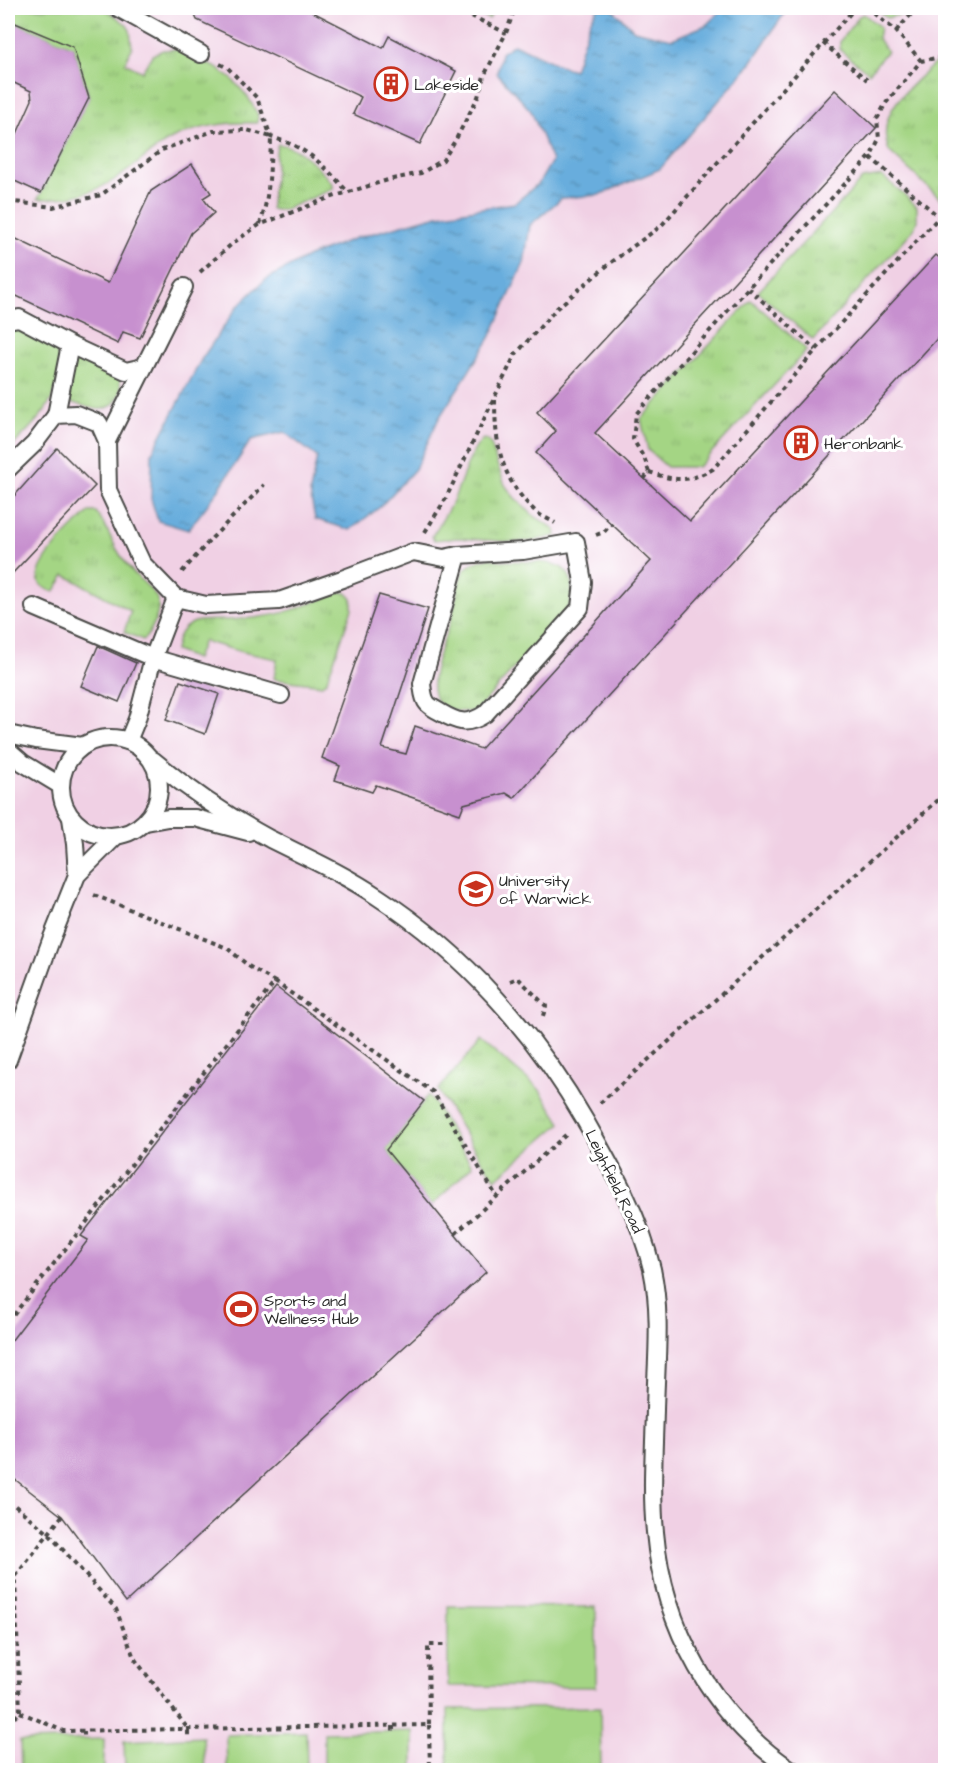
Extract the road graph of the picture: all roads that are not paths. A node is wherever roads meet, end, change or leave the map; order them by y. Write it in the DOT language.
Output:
graph roads {
  1 [pos="118,8"];
  2 [pos="201,54"];
  3 [pos="184,287"];
  4 [pos="8,320"];
  5 [pos="70,345"];
  6 [pos="143,367"];
  7 [pos="56,415"];
  8 [pos="107,441"];
  9 [pos="8,469"];
  10 [pos="458,555"];
  11 [pos="172,593"];
  12 [pos="34,607"];
  13 [pos="153,658"];
  14 [pos="281,695"];
  15 [pos="8,734"];
  16 [pos="128,741"];
  17 [pos="83,746"];
  18 [pos="8,750"];
  19 [pos="153,760"];
  20 [pos="61,786"];
  21 [pos="71,818"];
  22 [pos="146,822"];
  23 [pos="116,836"];
  24 [pos="269,838"];
  25 [pos="75,881"];
  26 [pos="8,1060"];
  27 [pos="792,1770"];
  1 -- 2 [label="lane"];
  3 -- 6 [label="lane"];
  4 -- 5 [label="lane"];
  5 -- 6 [label="lane"];
  5 -- 7 [label="lane"];
  6 -- 8 [label="lane"];
  7 -- 8 [label="lane"];
  7 -- 9 [label="lane"];
  8 -- 11 [label="lane"];
  10 -- 10 [label="lane"];
  10 -- 11 [label="lane"];
  11 -- 13 [label="lane"];
  12 -- 13 [label="lane"];
  13 -- 14 [label="lane"];
  13 -- 16 [label="lane"];
  15 -- 17 [label="lane"];
  16 -- 17 [label="lane"];
  16 -- 19 [label="lane"];
  17 -- 20 [label="lane"];
  18 -- 20 [label="lane"];
  19 -- 22 [label="lane"];
  19 -- 24 [label="lane"];
  20 -- 21 [label="lane"];
  21 -- 23 [label="lane"];
  21 -- 25 [label="lane"];
  22 -- 23 [label="lane"];
  22 -- 24 [label="lane"];
  23 -- 25 [label="lane"];
  24 -- 27 [label="lane, Leighfield Road"];
  25 -- 26 [label="lane"];
}
